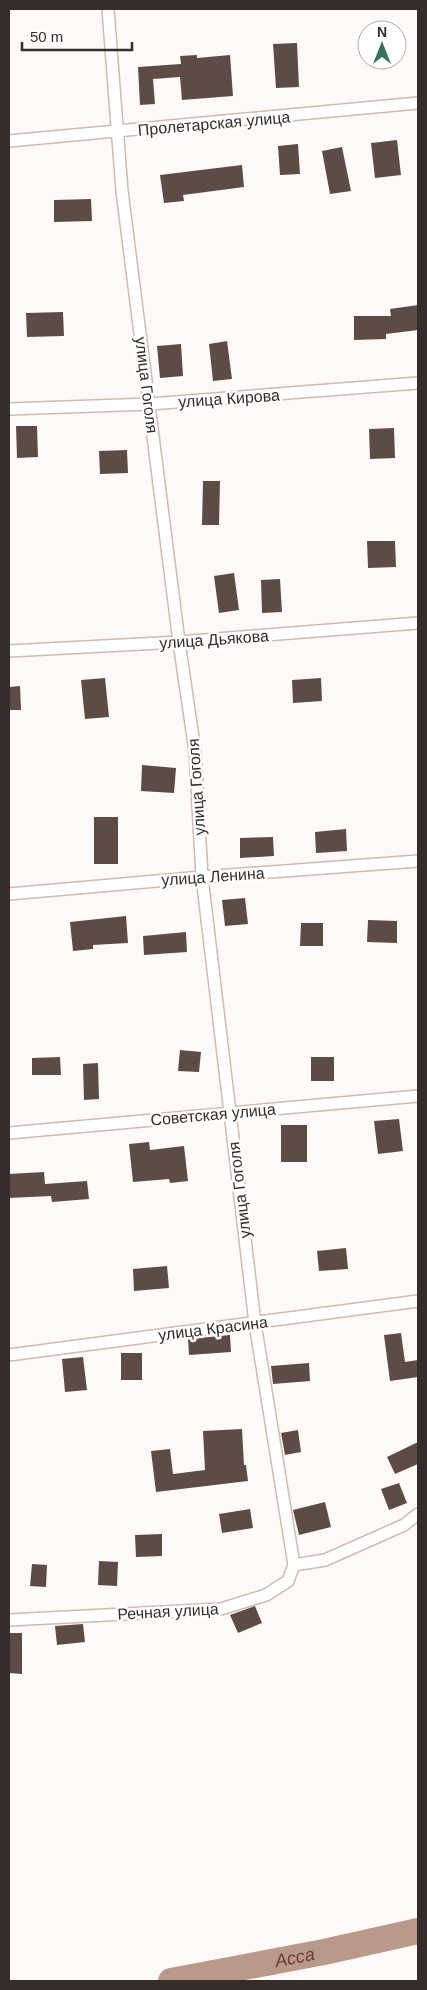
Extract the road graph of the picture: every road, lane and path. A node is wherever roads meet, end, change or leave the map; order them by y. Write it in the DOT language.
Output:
graph roads {
  1 [pos="108,9"];
  2 [pos="418,103"];
  3 [pos="118,132"];
  4 [pos="9,141"];
  5 [pos="418,383"];
  6 [pos="150,404"];
  7 [pos="9,409"];
  8 [pos="418,623"];
  9 [pos="179,642"];
  10 [pos="9,651"];
  11 [pos="418,861"];
  12 [pos="202,876"];
  13 [pos="9,894"];
  14 [pos="418,1096"];
  15 [pos="230,1112"];
  16 [pos="9,1133"];
  17 [pos="418,1301"];
  18 [pos="255,1323"];
  19 [pos="9,1355"];
  20 [pos="418,1514"];
  21 [pos="294,1565"];
  22 [pos="9,1620"];
  1 -- 3 [label="street, улица Гоголя"];
  2 -- 3 [label="street, Пролетарская улица"];
  3 -- 4 [label="street, Пролетарская улица"];
  3 -- 6 [label="street, улица Гоголя"];
  5 -- 6 [label="street, улица Кирова"];
  6 -- 7 [label="street, улица Кирова"];
  6 -- 9 [label="street, улица Гоголя"];
  8 -- 9 [label="street, улица Дьякова"];
  9 -- 10 [label="street, улица Дьякова"];
  9 -- 12 [label="street, улица Гоголя"];
  11 -- 12 [label="street, улица Ленина"];
  12 -- 13 [label="street, улица Ленина"];
  12 -- 15 [label="street, улица Гоголя"];
  14 -- 15 [label="street, Советская улица"];
  15 -- 16 [label="street, Советская улица"];
  15 -- 18 [label="street, улица Гоголя"];
  17 -- 18 [label="street, улица Красина"];
  18 -- 19 [label="street, улица Красина"];
  18 -- 21 [label="street, улица Гоголя"];
  20 -- 21 [label="street"];
  21 -- 22 [label="street, Речная улица"];
}
